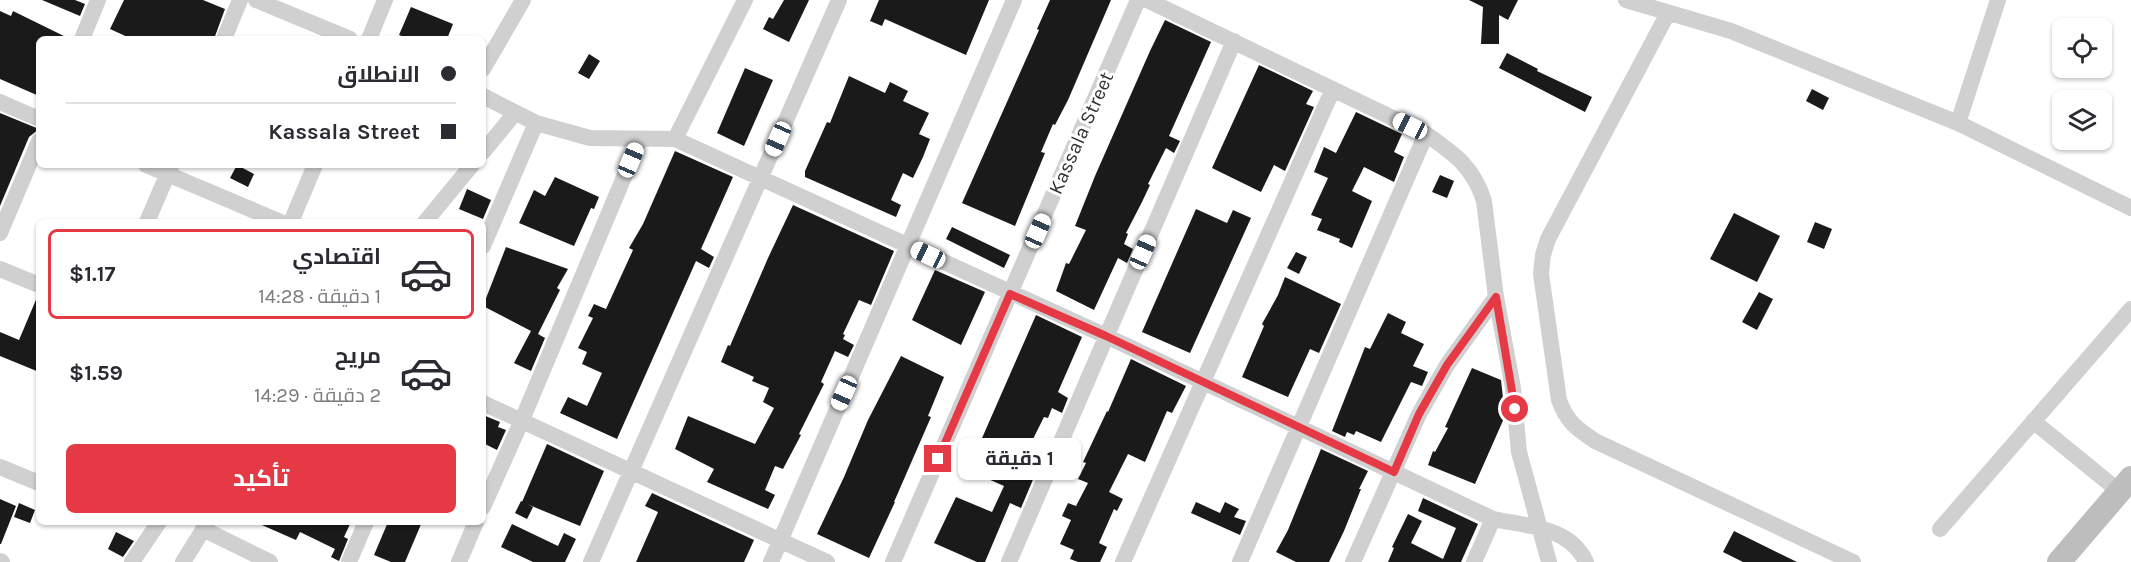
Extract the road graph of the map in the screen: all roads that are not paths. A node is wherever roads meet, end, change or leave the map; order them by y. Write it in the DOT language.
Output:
graph roads {
  1 [pos="98,0"];
  2 [pos="240,0"];
  3 [pos="256,0"];
  4 [pos="385,0"];
  5 [pos="523,0"];
  6 [pos="745,0"];
  7 [pos="839,0"];
  8 [pos="1014,0"];
  9 [pos="1138,0"];
  10 [pos="1147,0"];
  11 [pos="1626,0"];
  12 [pos="1998,0"];
  13 [pos="1668,13"];
  14 [pos="83,36"];
  15 [pos="225,36"];
  16 [pos="343,36"];
  17 [pos="370,36"];
  18 [pos="1234,41"];
  19 [pos="486,64"];
  20 [pos="1333,89"];
  21 [pos="486,98"];
  22 [pos="0,102"];
  23 [pos="515,112"];
  24 [pos="36,118"];
  25 [pos="536,123"];
  26 [pos="1958,123"];
  27 [pos="1426,134"];
  28 [pos="640,139"];
  29 [pos="675,139"];
  30 [pos="36,148"];
  31 [pos="486,148"];
  32 [pos="314,168"];
  33 [pos="470,168"];
  34 [pos="170,170"];
  35 [pos="761,178"];
  36 [pos="2131,208"];
  37 [pos="148,219"];
  38 [pos="275,219"];
  39 [pos="292,219"];
  40 [pos="427,219"];
  41 [pos="0,233"];
  42 [pos="486,239"];
  43 [pos="908,246"];
  44 [pos="0,269"];
  45 [pos="36,284"];
  46 [pos="1010,294"];
  47 [pos="1496,297"];
  48 [pos="2131,309"];
  49 [pos="1106,336"];
  50 [pos="1203,381"];
  51 [pos="486,404"];
  52 [pos="522,420"];
  53 [pos="2033,421"];
  54 [pos="1299,428"];
  55 [pos="0,467"];
  56 [pos="632,472"];
  57 [pos="1394,472"];
  58 [pos="36,480"];
  59 [pos="2125,485"];
  60 [pos="486,500"];
  61 [pos="1493,519"];
  62 [pos="153,525"];
  63 [pos="206,525"];
  64 [pos="365,525"];
  65 [pos="475,525"];
  66 [pos="1541,529"];
  67 [pos="1940,529"];
  68 [pos="780,540"];
  69 [pos="132,562"];
  70 [pos="183,562"];
  71 [pos="270,562"];
  72 [pos="349,562"];
  73 [pos="459,562"];
  74 [pos="591,562"];
  75 [pos="771,562"];
  76 [pos="827,562"];
  77 [pos="893,562"];
  78 [pos="1009,562"];
  79 [pos="1123,562"];
  80 [pos="1240,562"];
  81 [pos="1353,562"];
  82 [pos="1474,562"];
  83 [pos="1549,562"];
  84 [pos="1586,562"];
  85 [pos="1853,562"];
  86 [pos="2059,562"];
  1 -- 14 [label="street"];
  2 -- 15 [label="street"];
  3 -- 16 [label="street"];
  4 -- 17 [label="street"];
  5 -- 19 [label="street"];
  6 -- 29 [label="street"];
  7 -- 35 [label="street"];
  8 -- 43 [label="street"];
  9 -- 46 [label="street, Kassala Street"];
  10 -- 18 [label="street"];
  11 -- 13 [label="street"];
  12 -- 26 [label="street"];
  13 -- 26 [label="street"];
  13 -- 85 [label="street"];
  18 -- 20 [label="street"];
  18 -- 49 [label="street"];
  20 -- 27 [label="street"];
  20 -- 50 [label="street"];
  21 -- 23 [label="street"];
  22 -- 24 [label="street"];
  23 -- 25 [label="street"];
  23 -- 31 [label="street"];
  25 -- 28 [label="street"];
  25 -- 42 [label="street"];
  26 -- 36 [label="street"];
  27 -- 47 [label="street"];
  27 -- 54 [label="street"];
  28 -- 29 [label="street"];
  28 -- 52 [label="street"];
  29 -- 35 [label="street"];
  30 -- 41 [label="street"];
  32 -- 39 [label="street"];
  33 -- 40 [label="street"];
  34 -- 37 [label="street"];
  34 -- 38 [label="street"];
  35 -- 43 [label="street"];
  35 -- 56 [label="street"];
  43 -- 46 [label="street"];
  43 -- 68 [label="street"];
  44 -- 45 [label="street"];
  46 -- 49 [label="street"];
  46 -- 77 [label="street, Kassala Street"];
  47 -- 57 [label="street"];
  47 -- 66 [label="street"];
  48 -- 53 [label="street"];
  49 -- 50 [label="street"];
  49 -- 78 [label="street"];
  50 -- 54 [label="street"];
  50 -- 79 [label="street"];
  51 -- 52 [label="street"];
  52 -- 56 [label="street"];
  52 -- 60 [label="street"];
  53 -- 59 [label="street"];
  53 -- 67 [label="street"];
  54 -- 57 [label="street"];
  54 -- 80 [label="street"];
  55 -- 58 [label="street"];
  56 -- 68 [label="street"];
  56 -- 74 [label="street"];
  57 -- 61 [label="street"];
  57 -- 81 [label="street"];
  59 -- 86 [label="main road"];
  61 -- 66 [label="street"];
  61 -- 82 [label="street"];
  62 -- 69 [label="street"];
  63 -- 70 [label="street"];
  63 -- 71 [label="street"];
  64 -- 72 [label="street"];
  65 -- 73 [label="street"];
  66 -- 83 [label="street"];
  66 -- 84 [label="street"];
  68 -- 75 [label="street"];
  68 -- 76 [label="street"];
}
